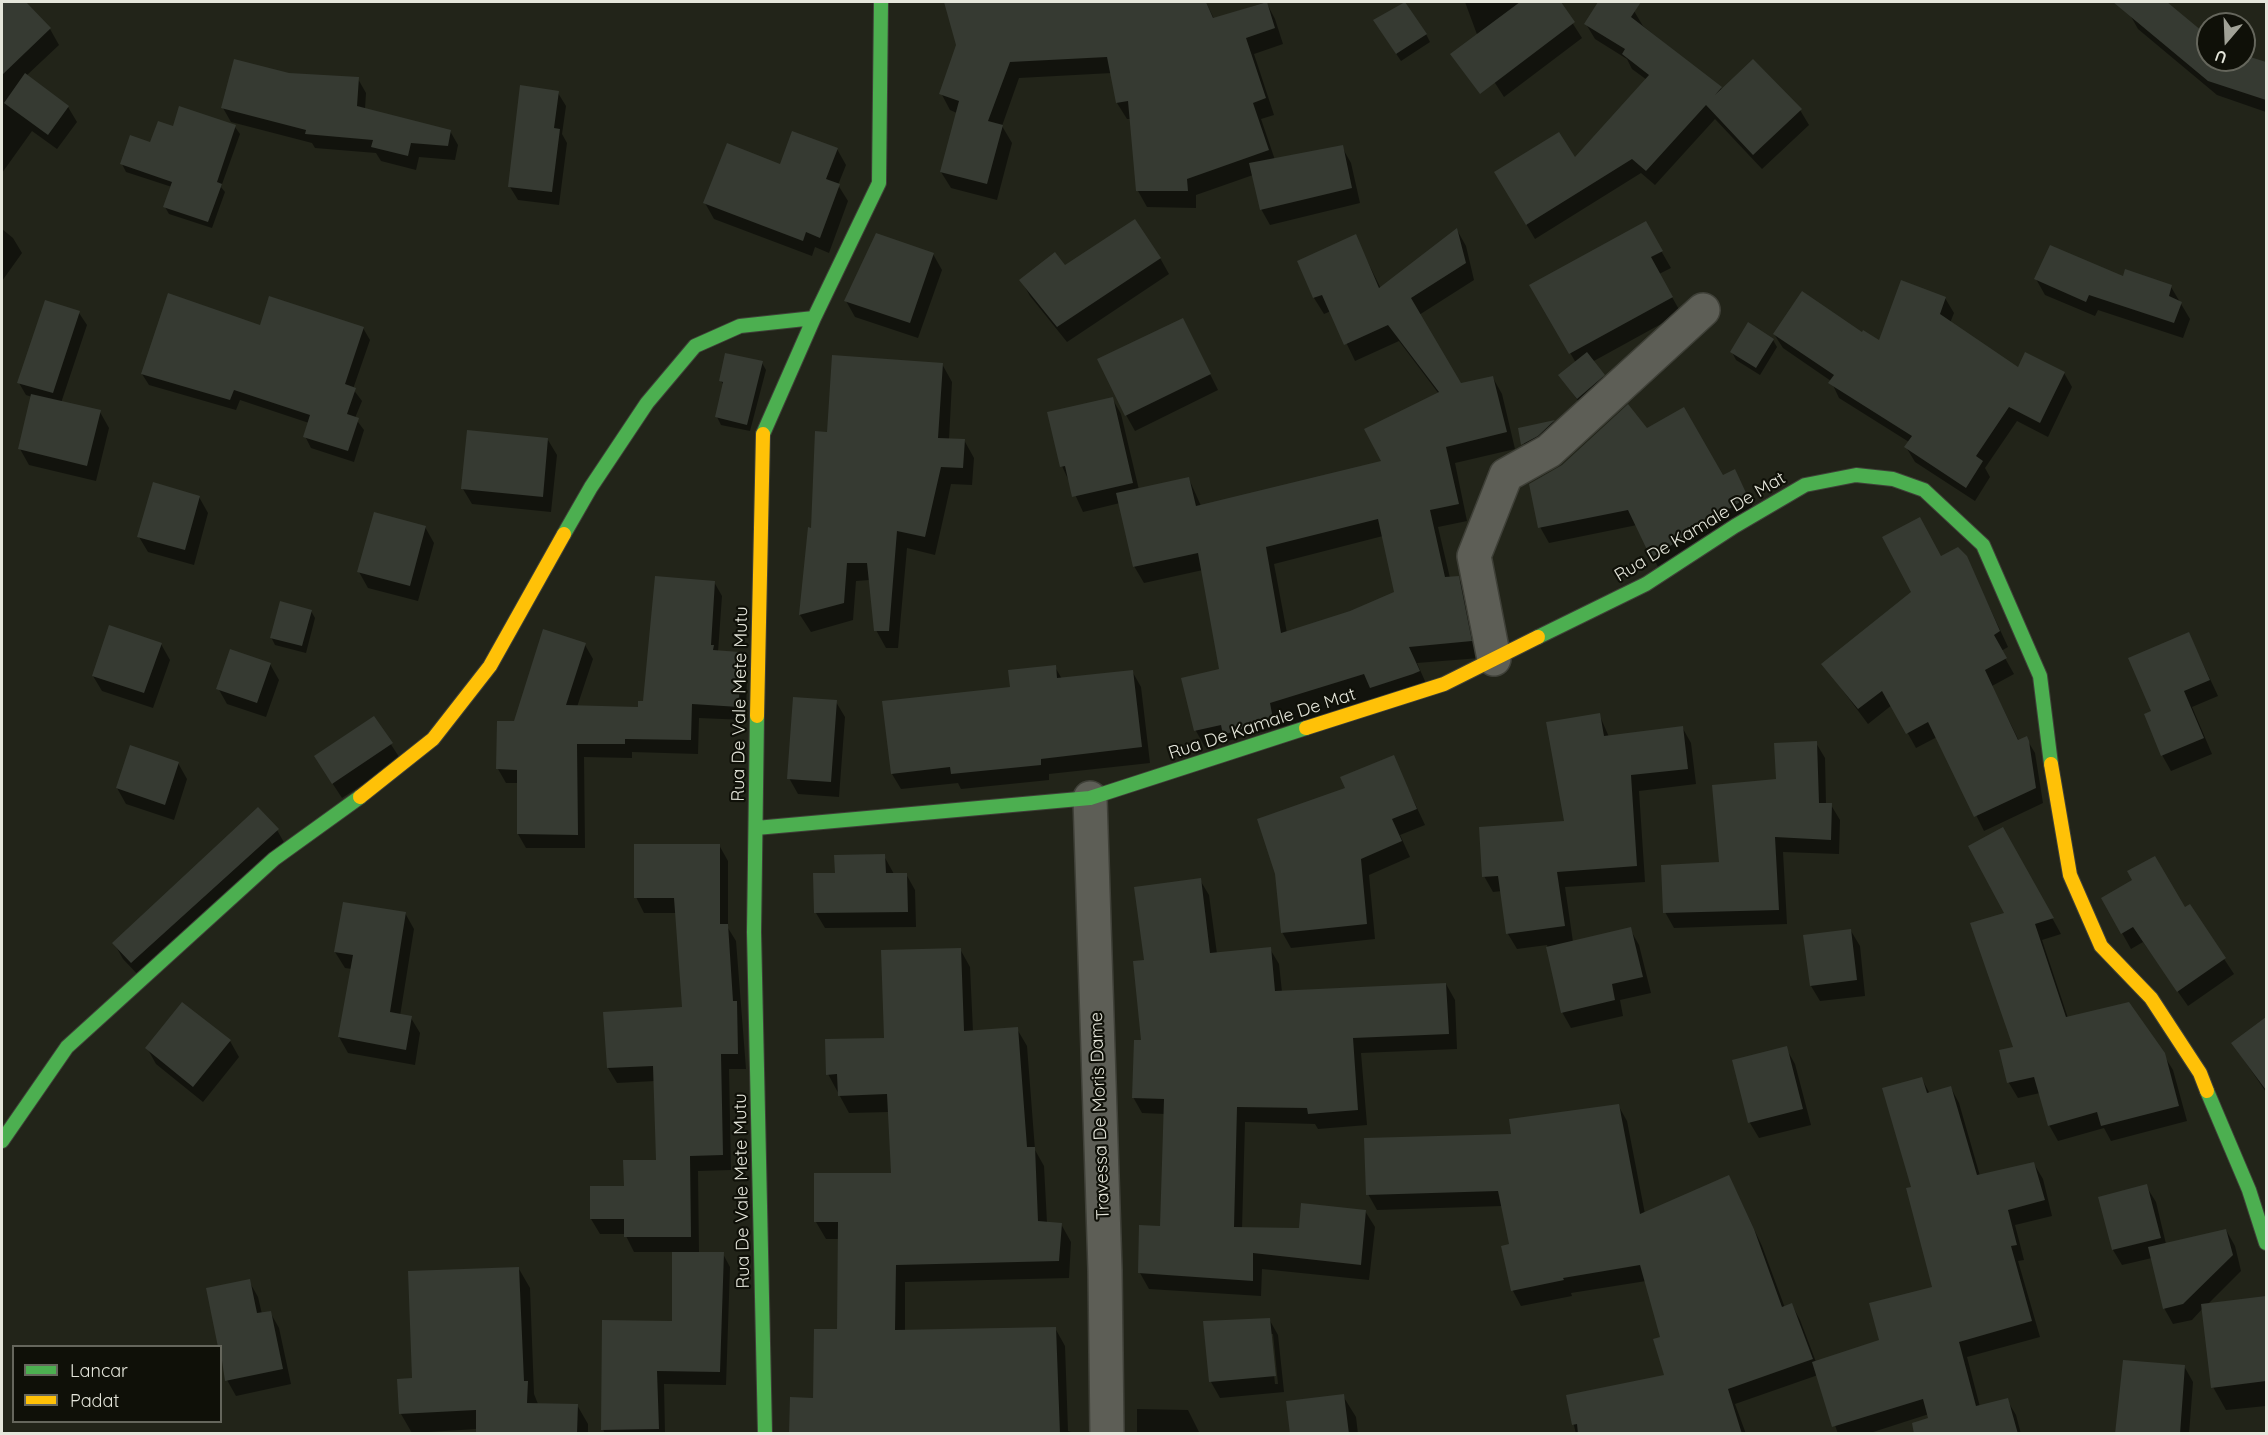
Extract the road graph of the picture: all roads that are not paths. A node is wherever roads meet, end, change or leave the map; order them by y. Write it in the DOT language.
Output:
graph roads {
  1 [pos="881,2"];
  2 [pos="1703,310"];
  3 [pos="814,318"];
  4 [pos="1494,659"];
  5 [pos="1090,798"];
  6 [pos="756,828"];
  7 [pos="2,1142"];
  8 [pos="2266,1243"];
  9 [pos="765,1434"];
  10 [pos="1107,1434"];
  1 -- 3 [label="street, Rua De Vale Mete Mutu"];
  2 -- 4 [label="street"];
  3 -- 6 [label="street, Rua De Vale Mete Mutu"];
  3 -- 7 [label="street"];
  4 -- 5 [label="street, Rua De Kamale De Mat"];
  4 -- 8 [label="street, Rua De Kamale De Mat"];
  5 -- 6 [label="street, Rua De Kamale De Mat"];
  5 -- 10 [label="street, Travessa De Moris Dame"];
  6 -- 9 [label="street, Rua De Vale Mete Mutu"];
}
